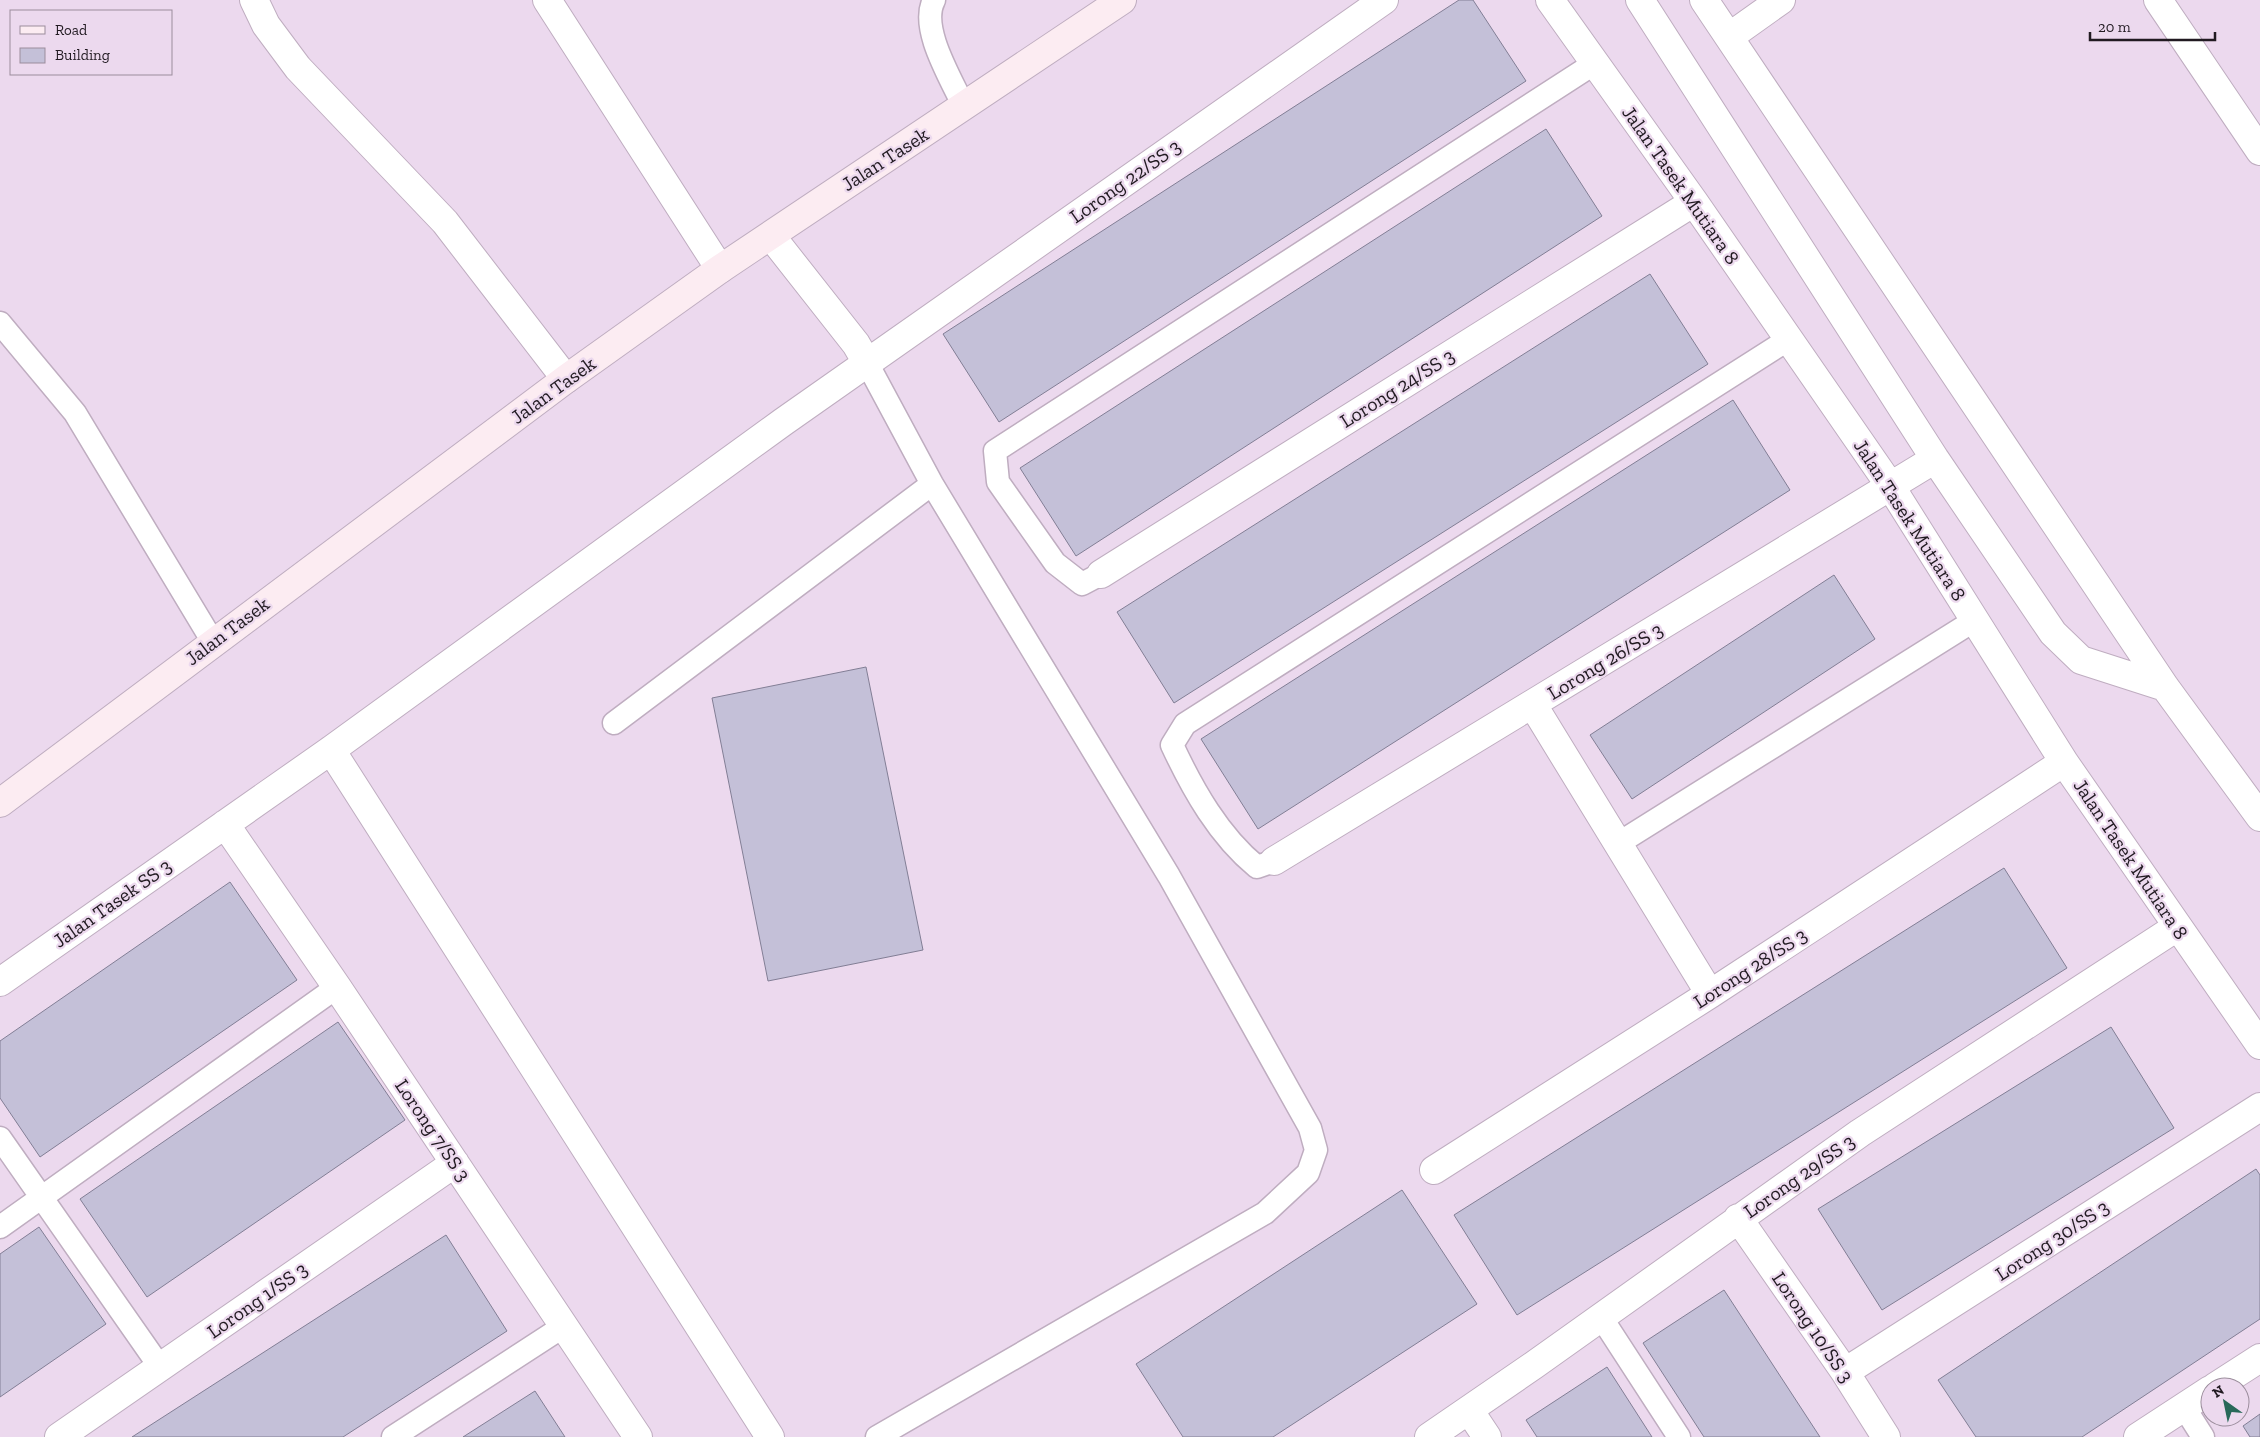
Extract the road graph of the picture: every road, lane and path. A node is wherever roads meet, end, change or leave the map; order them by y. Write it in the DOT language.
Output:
graph roads {
  1 [pos="254,0"];
  2 [pos="547,0"];
  3 [pos="934,0"];
  4 [pos="1122,0"];
  5 [pos="1384,0"];
  6 [pos="1550,0"];
  7 [pos="1640,0"];
  8 [pos="1704,0"];
  9 [pos="1781,0"];
  10 [pos="2158,0"];
  11 [pos="1729,37"];
  12 [pos="1595,63"];
  13 [pos="964,107"];
  14 [pos="2260,151"];
  15 [pos="1694,202"];
  16 [pos="771,236"];
  17 [pos="720,269"];
  18 [pos="0,323"];
  19 [pos="1789,339"];
  20 [pos="867,363"];
  21 [pos="566,379"];
  22 [pos="1935,459"];
  23 [pos="932,484"];
  24 [pos="1891,487"];
  25 [pos="1101,574"];
  26 [pos="1975,620"];
  27 [pos="213,642"];
  28 [pos="2165,687"];
  29 [pos="1533,705"];
  30 [pos="614,722"];
  31 [pos="330,750"];
  32 [pos="2064,762"];
  33 [pos="0,803"];
  34 [pos="2260,817"];
  35 [pos="225,824"];
  36 [pos="1619,843"];
  37 [pos="1274,861"];
  38 [pos="2177,927"];
  39 [pos="0,982"];
  40 [pos="337,987"];
  41 [pos="1710,994"];
  42 [pos="2260,1045"];
  43 [pos="2260,1107"];
  44 [pos="0,1138"];
  45 [pos="455,1163"];
  46 [pos="1434,1170"];
  47 [pos="42,1197"];
  48 [pos="1738,1218"];
  49 [pos="0,1227"];
  50 [pos="1601,1317"];
  51 [pos="564,1326"];
  52 [pos="2260,1358"];
  53 [pos="160,1367"];
  54 [pos="1845,1372"];
  55 [pos="2231,1377"];
  56 [pos="2200,1397"];
  57 [pos="2184,1407"];
  58 [pos="1469,1410"];
  59 [pos="59,1437"];
  60 [pos="393,1437"];
  61 [pos="638,1437"];
  62 [pos="770,1437"];
  63 [pos="877,1437"];
  64 [pos="1429,1437"];
  65 [pos="1487,1437"];
  66 [pos="1678,1437"];
  67 [pos="1886,1437"];
  68 [pos="2138,1437"];
  69 [pos="2203,1437"];
  1 -- 21 [label="street"];
  2 -- 17 [label="street"];
  3 -- 13 [label="lane"];
  4 -- 13 [label="main road, Jalan Tasek"];
  5 -- 20 [label="street, Lorong 22/SS 3"];
  6 -- 12 [label="street, Jalan Tasek Mutiara 8"];
  7 -- 22 [label="street"];
  8 -- 11 [label="street"];
  9 -- 11 [label="street"];
  10 -- 14 [label="street"];
  11 -- 28 [label="street"];
  12 -- 15 [label="street, Jalan Tasek Mutiara 8"];
  12 -- 25 [label="lane"];
  13 -- 16 [label="main road, Jalan Tasek"];
  15 -- 19 [label="street, Jalan Tasek Mutiara 8"];
  15 -- 25 [label="street, Lorong 24/SS 3"];
  16 -- 17 [label="main road, Jalan Tasek"];
  16 -- 20 [label="street"];
  17 -- 21 [label="main road, Jalan Tasek"];
  18 -- 27 [label="lane"];
  19 -- 24 [label="street, Jalan Tasek Mutiara 8"];
  19 -- 37 [label="lane"];
  20 -- 23 [label="lane"];
  20 -- 31 [label="street, Lorong 22/SS 3"];
  21 -- 27 [label="main road, Jalan Tasek"];
  22 -- 24 [label="street, Lorong 26/SS 3"];
  22 -- 28 [label="street"];
  23 -- 30 [label="lane"];
  23 -- 63 [label="lane"];
  24 -- 26 [label="street, Jalan Tasek Mutiara 8"];
  24 -- 29 [label="street, Lorong 26/SS 3"];
  26 -- 32 [label="street, Jalan Tasek Mutiara 8"];
  26 -- 36 [label="lane"];
  27 -- 33 [label="main road, Jalan Tasek"];
  28 -- 34 [label="street"];
  29 -- 36 [label="street"];
  29 -- 37 [label="street, Lorong 26/SS 3"];
  31 -- 35 [label="street, Jalan Tasek SS 3"];
  31 -- 62 [label="street"];
  32 -- 38 [label="street, Jalan Tasek Mutiara 8"];
  32 -- 41 [label="street, Lorong 28/SS 3"];
  35 -- 39 [label="street, Jalan Tasek SS 3"];
  35 -- 40 [label="street, Lorong 7/SS 3"];
  36 -- 41 [label="street"];
  38 -- 42 [label="street, Jalan Tasek Mutiara 8"];
  38 -- 48 [label="street, Lorong 29/SS 3"];
  40 -- 45 [label="street, Lorong 7/SS 3"];
  40 -- 47 [label="lane"];
  41 -- 46 [label="street, Lorong 28/SS 3"];
  43 -- 54 [label="street, Lorong 30/SS 3"];
  44 -- 47 [label="lane"];
  45 -- 51 [label="street, Lorong 7/SS 3"];
  45 -- 53 [label="street, Lorong 1/SS 3"];
  47 -- 49 [label="lane"];
  47 -- 53 [label="lane"];
  48 -- 50 [label="street, Lorong 29/SS 3"];
  48 -- 54 [label="street, Lorong 10/SS 3"];
  50 -- 58 [label="street, Lorong 29/SS 3"];
  50 -- 66 [label="lane"];
  51 -- 60 [label="lane"];
  51 -- 61 [label="street, Lorong 7/SS 3"];
  52 -- 55 [label="street"];
  53 -- 59 [label="street, Lorong 1/SS 3"];
  54 -- 67 [label="street, Lorong 10/SS 3"];
  56 -- 57 [label="street"];
  57 -- 68 [label="street"];
  57 -- 69 [label="lane"];
  58 -- 64 [label="street, Lorong 29/SS 3"];
  58 -- 65 [label="street"];
}
